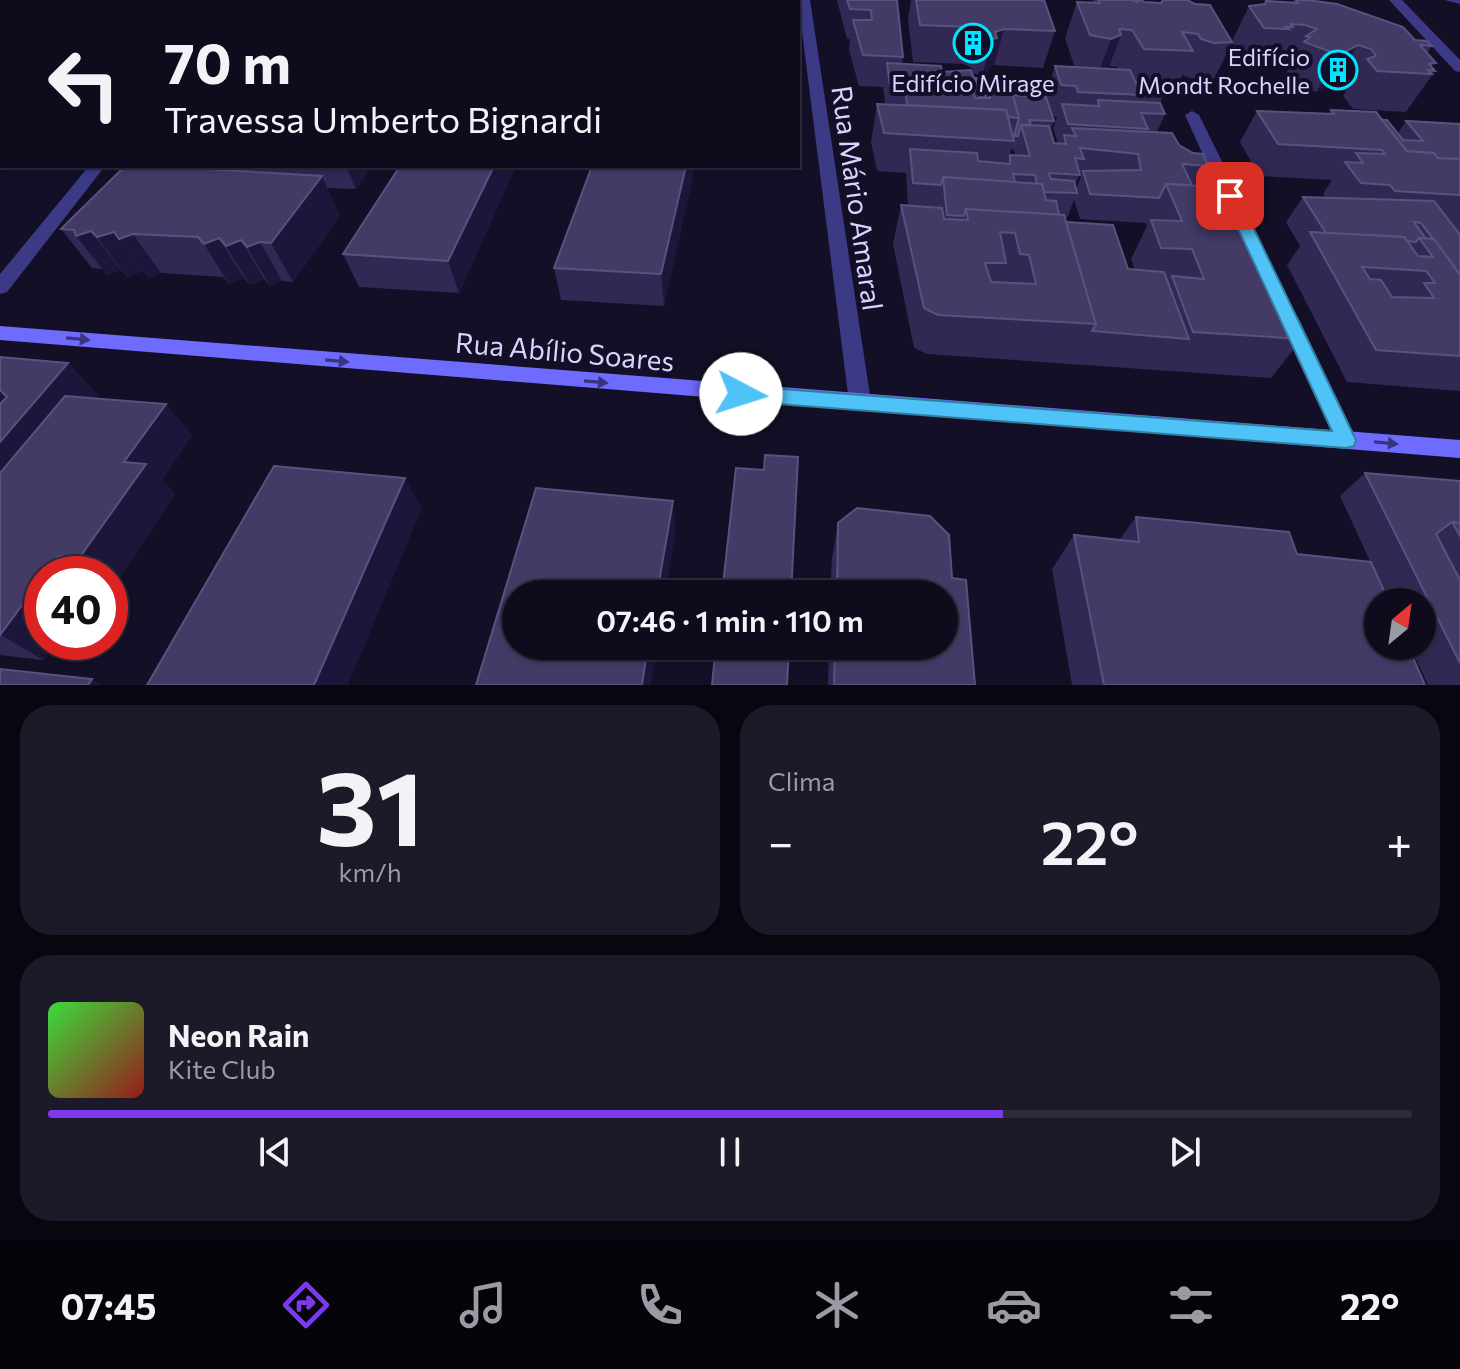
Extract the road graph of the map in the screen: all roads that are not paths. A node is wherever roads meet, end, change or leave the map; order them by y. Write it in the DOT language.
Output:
graph roads {
  1 [pos="804,0"];
  2 [pos="1395,0"];
  3 [pos="1451,0"];
  4 [pos="1460,0"];
  5 [pos="1460,68"];
  6 [pos="1192,115"];
  7 [pos="95,168"];
  8 [pos="1246,228"];
  9 [pos="0,287"];
  10 [pos="1279,299"];
  11 [pos="0,333"];
  12 [pos="860,402"];
  13 [pos="1346,440"];
  14 [pos="1460,449"];
  1 -- 12 [label="street, Rua Mário Amaral"];
  2 -- 5 [label="street"];
  3 -- 4 [label="street"];
  6 -- 8 [label="street"];
  7 -- 9 [label="street"];
  10 -- 13 [label="street"];
  11 -- 12 [label="street, Rua Abílio Soares, one-way"];
  12 -- 13 [label="street, Rua Abílio Soares"];
  13 -- 14 [label="street, Rua Abílio Soares, one-way"];
}
